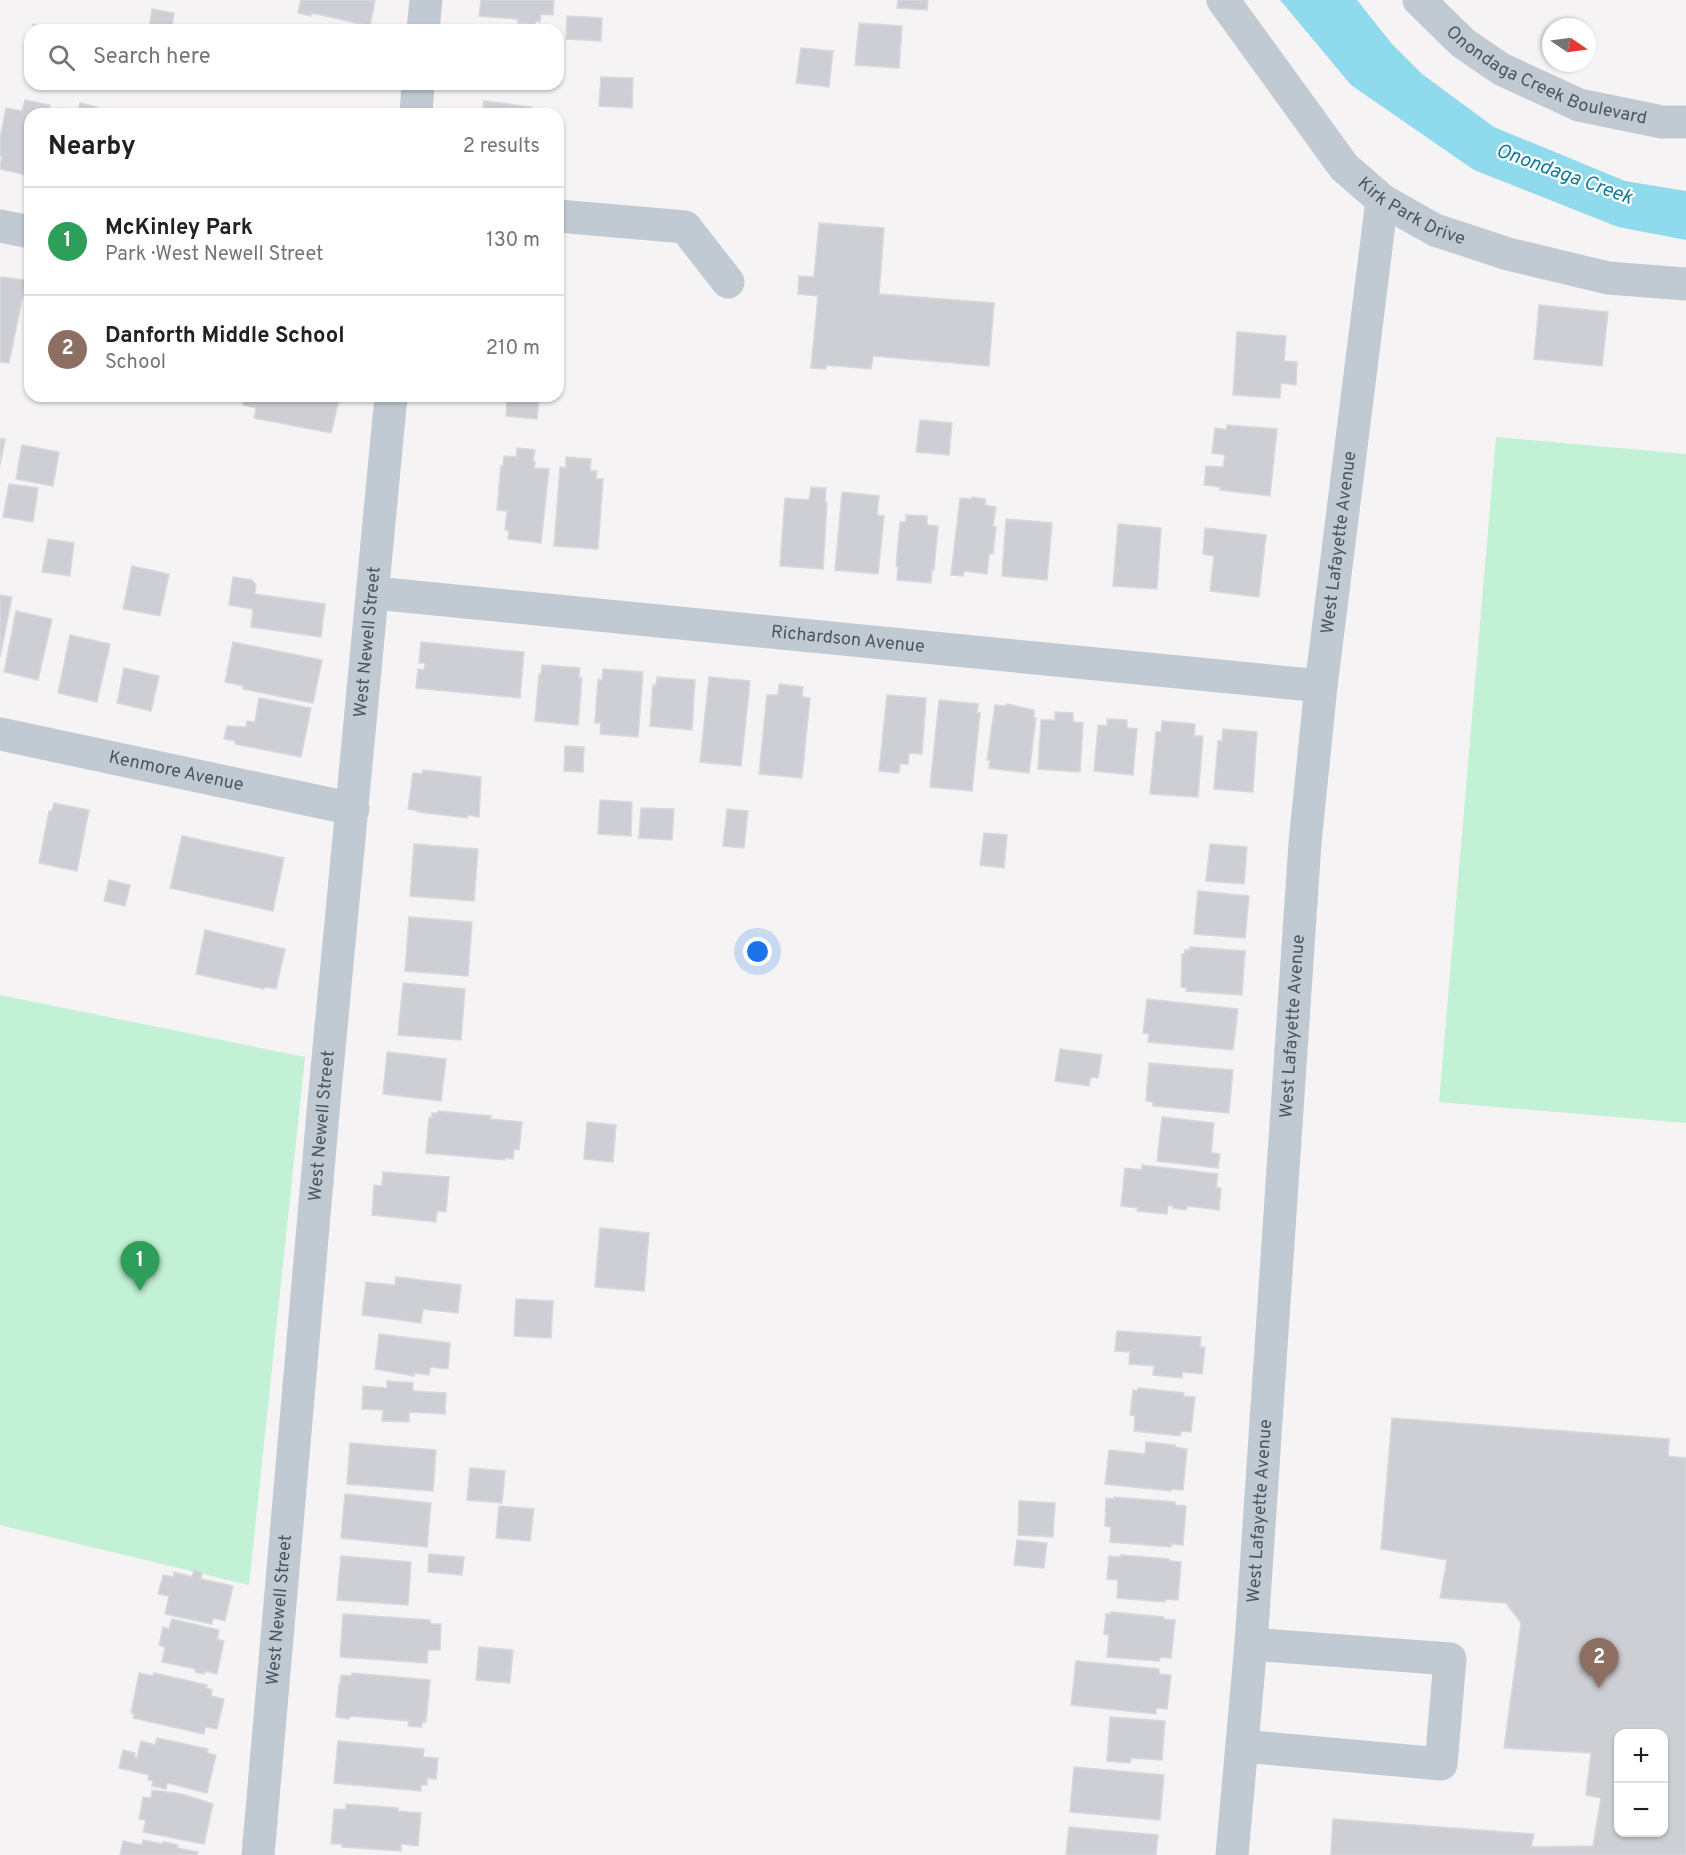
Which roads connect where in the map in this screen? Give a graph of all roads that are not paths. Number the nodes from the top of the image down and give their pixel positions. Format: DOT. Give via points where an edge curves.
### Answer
graph roads {
  1 [pos="426,0"];
  2 [pos="1223,0"];
  3 [pos="1419,0"];
  4 [pos="424,24"];
  5 [pos="418,90"];
  6 [pos="416,108"];
  7 [pos="1686,123"];
  8 [pos="1382,200"];
  9 [pos="564,217"];
  10 [pos="0,226"];
  11 [pos="24,231"];
  12 [pos="728,282"];
  13 [pos="1686,284"];
  14 [pos="390,402"];
  15 [pos="374,593"];
  16 [pos="1321,686"];
  17 [pos="0,734"];
  18 [pos="353,809"];
  19 [pos="1251,1644"];
  20 [pos="1242,1746"];
  21 [pos="258,1855"];
  22 [pos="1232,1855"];
  1 -- 4 [label="street"];
  2 -- 8 [label="street, Kirk Park Drive" via="1344,166"];
  3 -- 7 [label="street, Onondaga Creek Boulevard" via="1463,43 1501,69 1579,105"];
  5 -- 6 [label="street"];
  8 -- 13 [label="street, Kirk Park Drive" via="1435,230 1508,255 1608,278"];
  8 -- 16 [label="street, West Lafayette Avenue"];
  9 -- 12 [label="street" via="685,227"];
  10 -- 11 [label="street"];
  14 -- 15 [label="street, West Newell Street"];
  15 -- 16 [label="street, Richardson Avenue"];
  15 -- 18 [label="street, West Newell Street"];
  16 -- 19 [label="street, West Lafayette Avenue" via="1304,855"];
  17 -- 18 [label="street, Kenmore Avenue"];
  18 -- 21 [label="street, West Newell Street"];
  19 -- 20 [label="street, West Lafayette Avenue"];
  19 -- 20 [label="street" via="1450,1659 1441,1764"];
  20 -- 22 [label="street, West Lafayette Avenue"];
}
